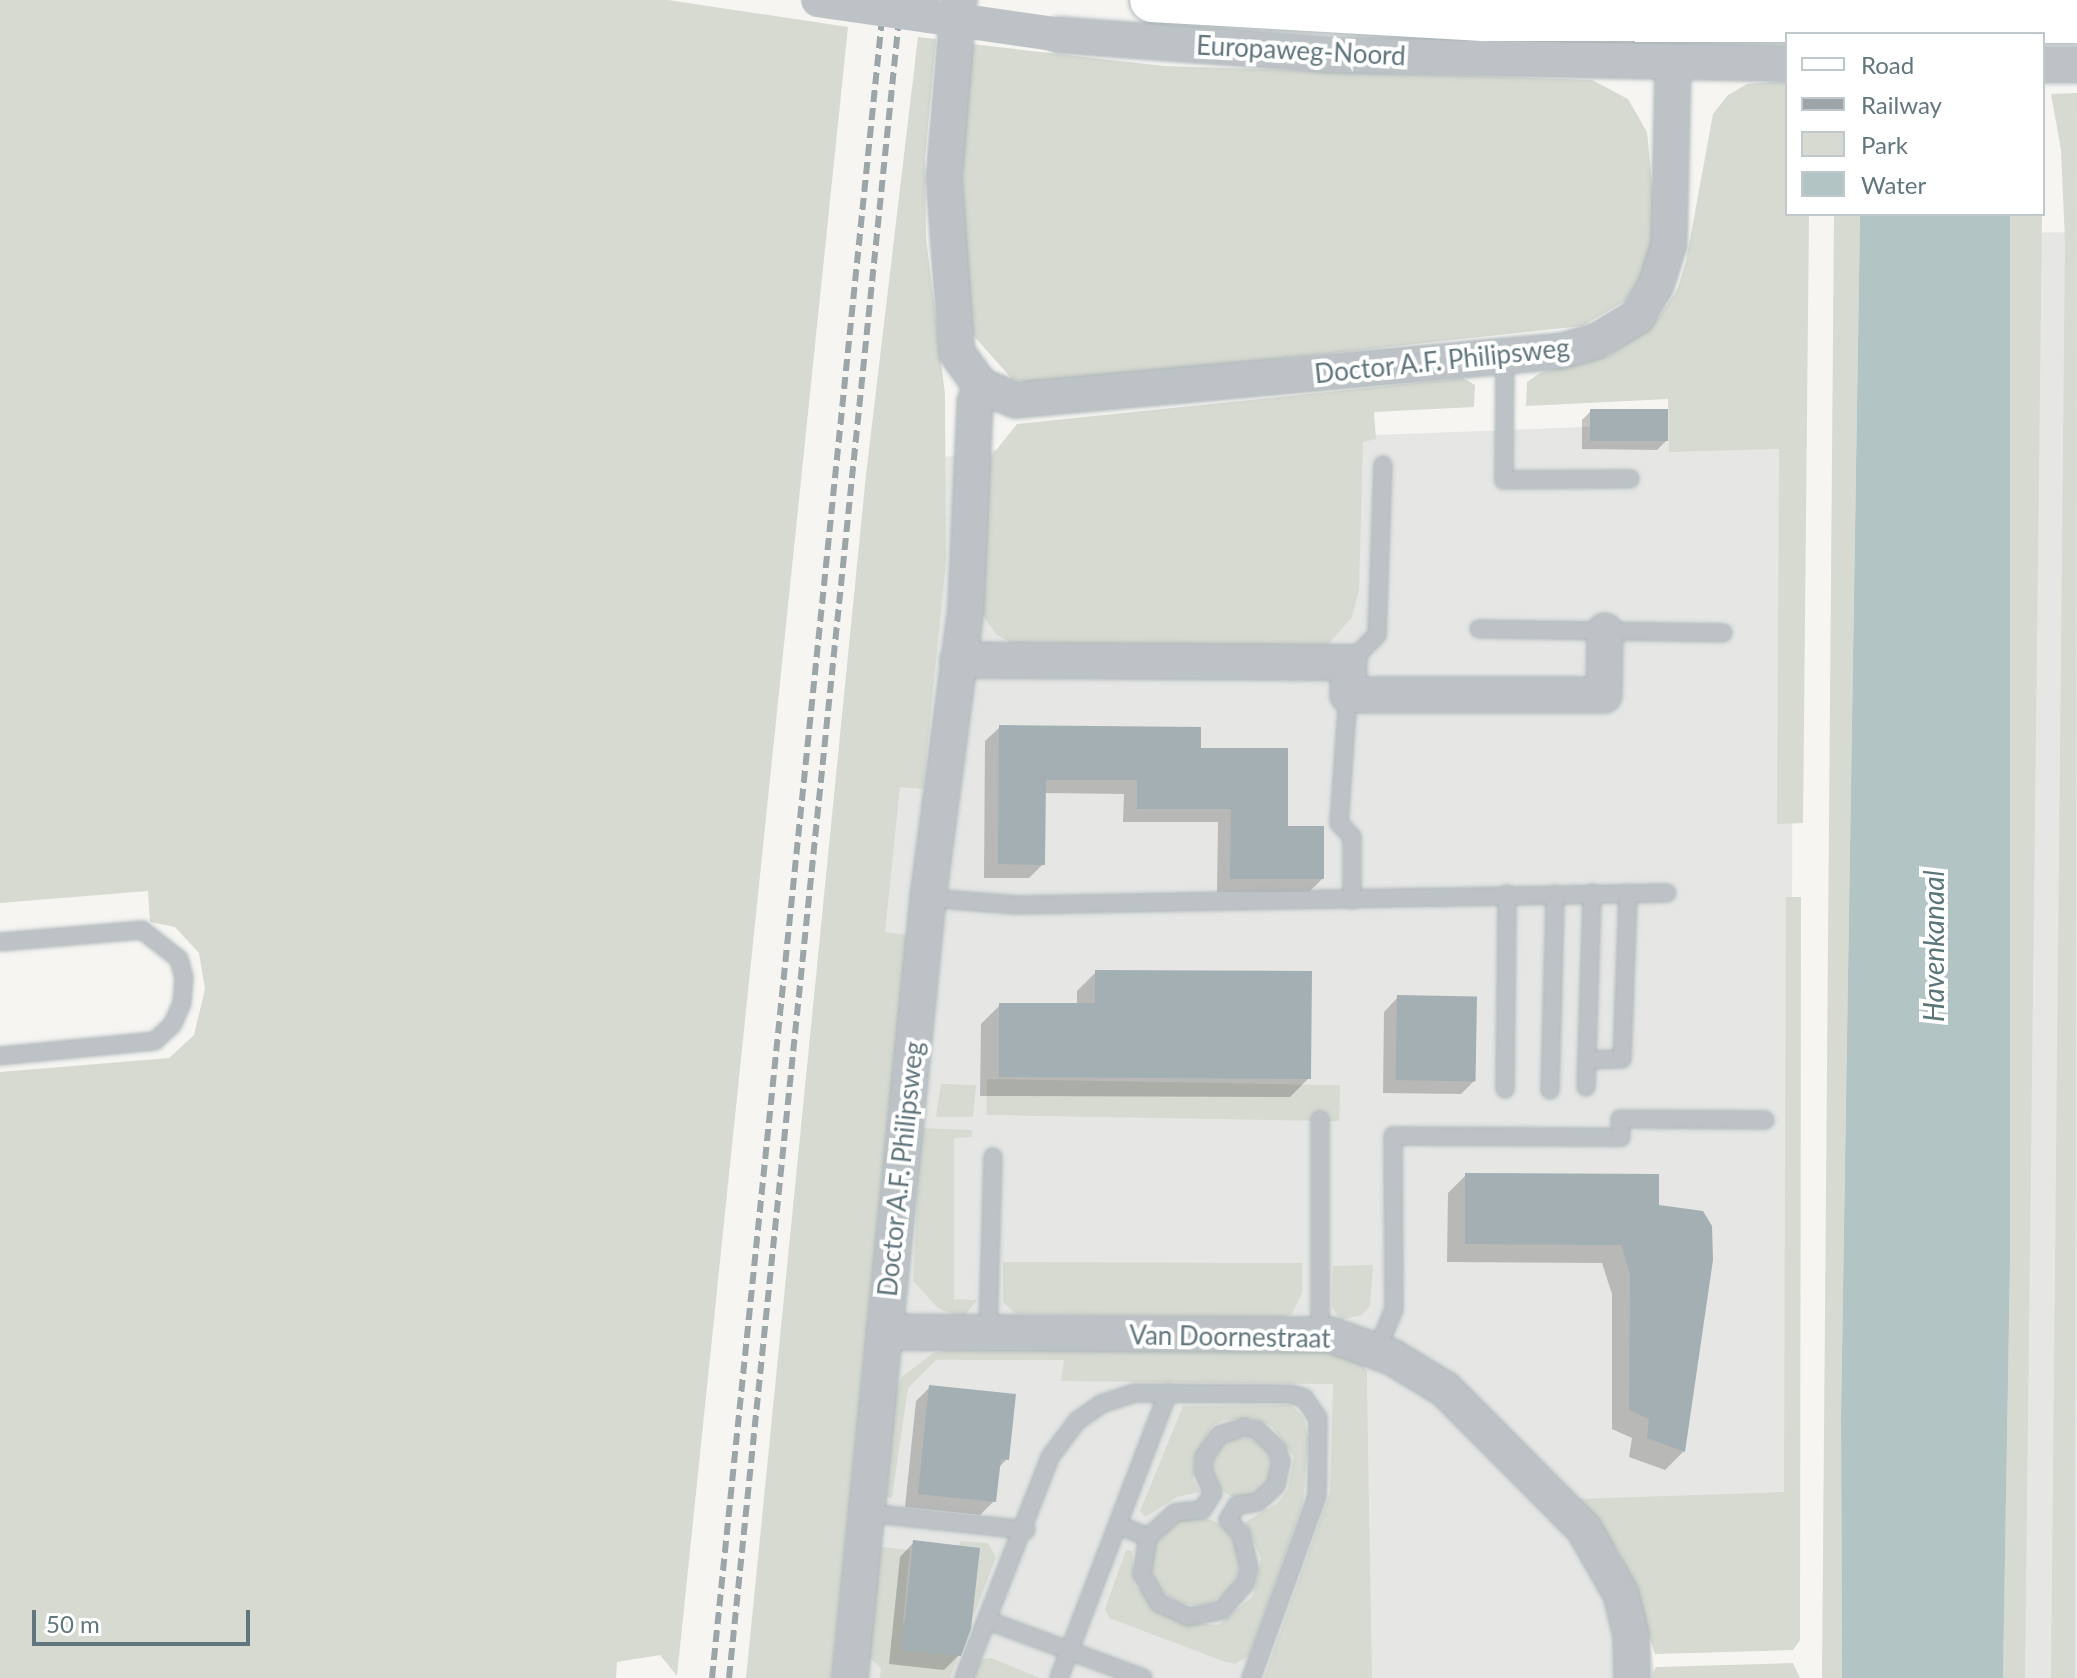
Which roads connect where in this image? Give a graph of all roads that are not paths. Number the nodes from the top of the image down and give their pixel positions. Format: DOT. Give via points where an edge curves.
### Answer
graph roads {
  1 [pos="818,0"];
  2 [pos="959,0"];
  3 [pos="1152,0"];
  4 [pos="1622,0"];
  5 [pos="1674,19"];
  6 [pos="2075,21"];
  7 [pos="1673,63"];
  8 [pos="1785,64"];
  9 [pos="1505,357"];
  10 [pos="981,386"];
  11 [pos="1383,465"];
  12 [pos="1630,479"];
  13 [pos="1479,629"];
  14 [pos="1605,631"];
  15 [pos="1723,633"];
  16 [pos="958,660"];
  17 [pos="1348,679"];
  18 [pos="1592,893"];
  19 [pos="1628,893"];
  20 [pos="1667,893"];
  21 [pos="1507,894"];
  22 [pos="1555,894"];
  23 [pos="928,898"];
  24 [pos="1352,900"];
  25 [pos="0,942"];
  26 [pos="0,1056"];
  27 [pos="1588,1060"];
  28 [pos="1586,1087"];
  29 [pos="1505,1089"];
  30 [pos="1550,1090"];
  31 [pos="1320,1120"];
  32 [pos="1765,1120"];
  33 [pos="993,1157"];
  34 [pos="884,1332"];
  35 [pos="988,1334"];
  36 [pos="1320,1335"];
  37 [pos="1377,1351"];
  38 [pos="1168,1392"];
  39 [pos="1213,1493"];
  40 [pos="1202,1510"];
  41 [pos="1232,1512"];
  42 [pos="867,1513"];
  43 [pos="1118,1525"];
  44 [pos="1026,1530"];
  45 [pos="1148,1537"];
  46 [pos="989,1621"];
  47 [pos="1069,1652"];
  48 [pos="850,1678"];
  49 [pos="964,1678"];
  50 [pos="1059,1678"];
  51 [pos="1143,1678"];
  52 [pos="1251,1678"];
  53 [pos="1632,1678"];
  1 -- 7 [label="street, Europaweg-Noord, bridge" via="1060,35 1330,55"];
  2 -- 10 [label="street" via="944,178 946,251 957,353"];
  3 -- 5 [label="main road, Europaweg-Noord" via="1482,19"];
  4 -- 5 [label="main road"];
  5 -- 6 [label="main road, Europaweg-Noord"];
  7 -- 8 [label="street, Europaweg-Noord"];
  7 -- 9 [label="street, Doctor A.F. Philipsweg" via="1669,244 1656,285 1637,317 1597,341"];
  9 -- 10 [label="street, Doctor A.F. Philipsweg" via="1041,399 1016,400"];
  9 -- 12 [label="lane" via="1504,480"];
  10 -- 16 [label="street, Doctor A.F. Philipsweg" via="975,402 966,610"];
  11 -- 17 [label="lane" via="1377,635"];
  13 -- 14 [label="lane"];
  14 -- 15 [label="lane"];
  14 -- 17 [label="street" via="1604,695"];
  16 -- 17 [label="street"];
  16 -- 23 [label="street, Doctor A.F. Philipsweg"];
  17 -- 24 [label="lane" via="1339,823 1352,837"];
  18 -- 19 [label="lane"];
  18 -- 22 [label="lane"];
  18 -- 27 [label="lane"];
  19 -- 20 [label="lane"];
  19 -- 27 [label="lane" via="1622,1059"];
  21 -- 22 [label="lane"];
  21 -- 24 [label="lane"];
  21 -- 29 [label="lane"];
  22 -- 30 [label="lane"];
  23 -- 24 [label="lane"];
  23 -- 34 [label="street, Doctor A.F. Philipsweg"];
  25 -- 26 [label="lane" via="142,930 179,959 184,978 177,1014 155,1041"];
  27 -- 28 [label="lane"];
  31 -- 36 [label="lane"];
  32 -- 37 [label="lane" via="1620,1119 1621,1137 1393,1136 1394,1309"];
  33 -- 35 [label="lane"];
  34 -- 35 [label="street, Van Doornestraat"];
  34 -- 42 [label="street, Doctor A.F. Philipsweg"];
  35 -- 36 [label="street, Van Doornestraat"];
  36 -- 37 [label="street, Van Doornestraat"];
  37 -- 53 [label="street, Van Doornestraat" via="1446,1390 1584,1529 1621,1594 1631,1635"];
  38 -- 43 [label="lane"];
  38 -- 44 [label="lane" via="1117,1397 1077,1421 1050,1457"];
  38 -- 52 [label="lane" via="1290,1394 1304,1398 1318,1418 1314,1512"];
  39 -- 40 [label="lane"];
  39 -- 41 [label="lane"];
  39 -- 41 [label="lane" via="1203,1471 1209,1445 1231,1429 1257,1430 1277,1449 1280,1474 1268,1495"];
  40 -- 41 [label="lane"];
  40 -- 45 [label="lane" via="1175,1513"];
  41 -- 45 [label="lane" via="1249,1568 1236,1599 1206,1616 1173,1612 1148,1590 1142,1555"];
  42 -- 44 [label="lane"];
  42 -- 48 [label="street, Doctor A.F. Philipsweg"];
  43 -- 45 [label="lane"];
  43 -- 47 [label="lane"];
  44 -- 46 [label="lane"];
  46 -- 47 [label="lane"];
  46 -- 49 [label="lane"];
  47 -- 50 [label="lane"];
  47 -- 51 [label="lane"];
}
